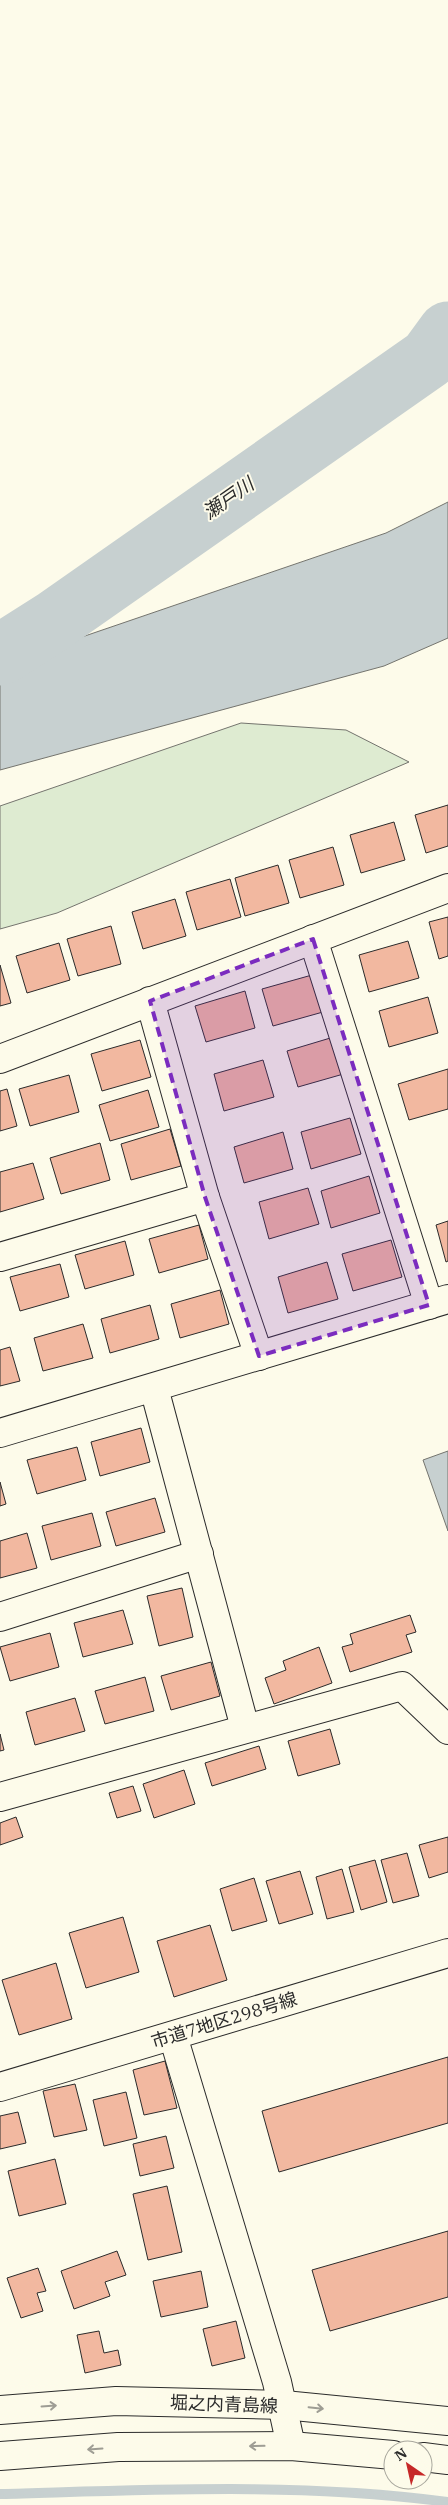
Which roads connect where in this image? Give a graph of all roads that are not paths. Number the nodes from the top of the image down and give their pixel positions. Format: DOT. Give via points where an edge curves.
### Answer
graph roads {
  1 [pos="448,888"];
  2 [pos="313,939"];
  3 [pos="150,1001"];
  4 [pos="0,1059"];
  5 [pos="205,1197"];
  6 [pos="0,1257"];
  7 [pos="438,1302"];
  8 [pos="259,1356"];
  9 [pos="154,1388"];
  10 [pos="0,1433"];
  11 [pos="198,1554"];
  12 [pos="0,1618"];
  13 [pos="245,1728"];
  14 [pos="448,1730"];
  15 [pos="0,1797"];
  16 [pos="448,1953"];
  17 [pos="173,2036"];
  18 [pos="0,2087"];
  19 [pos="284,2405"];
  20 [pos="0,2410"];
  21 [pos="448,2421"];
  22 [pos="291,2446"];
  23 [pos="383,2454"];
  24 [pos="0,2456"];
  25 [pos="433,2458"];
  26 [pos="448,2460"];
  1 -- 2 [label="street"];
  2 -- 3 [label="street"];
  2 -- 7 [label="street"];
  3 -- 4 [label="street"];
  3 -- 5 [label="street"];
  5 -- 6 [label="street"];
  5 -- 8 [label="street"];
  7 -- 8 [label="street"];
  8 -- 9 [label="street"];
  9 -- 10 [label="street"];
  9 -- 11 [label="street"];
  11 -- 12 [label="street"];
  11 -- 13 [label="street"];
  13 -- 14 [label="street" via="402,1686"];
  13 -- 15 [label="street"];
  16 -- 17 [label="street, 市道7地区298号線"];
  17 -- 18 [label="street, 市道7地区298号線"];
  17 -- 19 [label="street"];
  20 -- 19 [label="street, 堀之内青島線, one-way" via="116,2401"];
  19 -- 21 [label="street, 堀之内青島線, one-way"];
  19 -- 22 [label="street"];
  22 -- 23 [label="street"];
  22 -- 24 [label="street, one-way" via="118,2447"];
  25 -- 26 [label="street"];
}
